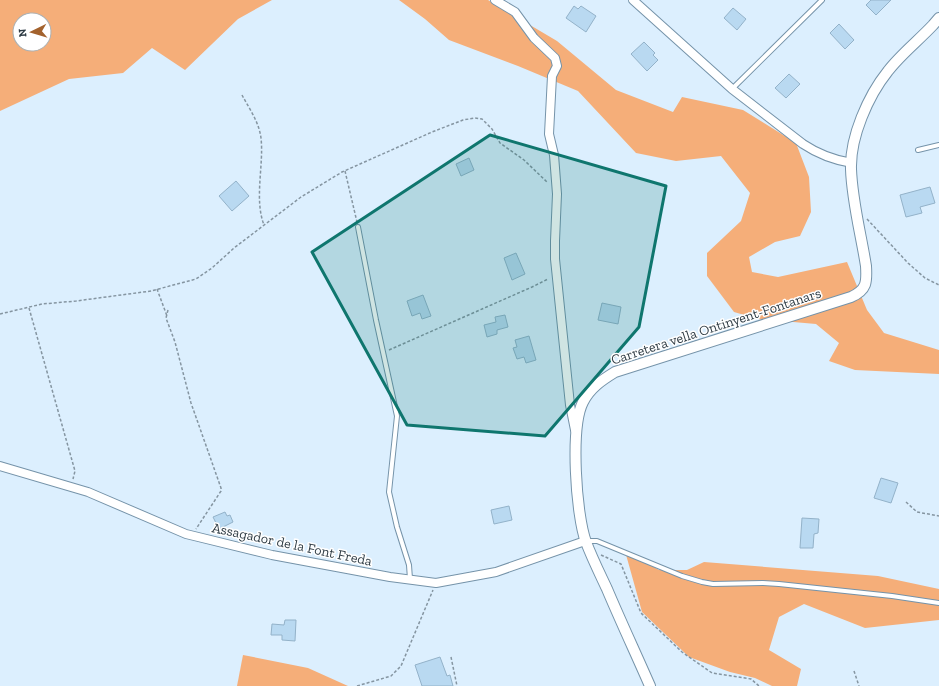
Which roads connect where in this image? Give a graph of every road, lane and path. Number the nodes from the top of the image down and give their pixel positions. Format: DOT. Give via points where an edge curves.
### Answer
graph roads {
  1 [pos="495,0"];
  2 [pos="633,0"];
  3 [pos="822,0"];
  4 [pos="939,18"];
  5 [pos="732,88"];
  6 [pos="242,95"];
  7 [pos="939,145"];
  8 [pos="918,150"];
  9 [pos="852,163"];
  10 [pos="345,171"];
  11 [pos="557,194"];
  12 [pos="867,219"];
  13 [pos="264,225"];
  14 [pos="358,227"];
  15 [pos="557,274"];
  16 [pos="939,286"];
  17 [pos="157,290"];
  18 [pos="29,308"];
  19 [pos="168,310"];
  20 [pos="0,314"];
  21 [pos="167,316"];
  22 [pos="383,352"];
  23 [pos="576,432"];
  24 [pos="0,466"];
  25 [pos="72,487"];
  26 [pos="906,502"];
  27 [pos="939,516"];
  28 [pos="192,535"];
  29 [pos="585,541"];
  30 [pos="590,552"];
  31 [pos="410,580"];
  32 [pos="436,583"];
  33 [pos="939,603"];
  34 [pos="451,657"];
  35 [pos="854,671"];
  36 [pos="357,686"];
  37 [pos="457,686"];
  38 [pos="650,686"];
  39 [pos="759,686"];
  40 [pos="859,686"];
  1 -- 11 [label="street" via="515,12 534,38 555,58 557,66 552,76 549,134 554,155"];
  2 -- 5 [label="street"];
  3 -- 5 [label="lane"];
  4 -- 9 [label="street, Carretera vella Ontinyent-Fontanars" via="889,69 873,92 862,114"];
  5 -- 9 [label="street" via="812,151"];
  6 -- 13 [label="path" via="257,123 261,138 260,194"];
  7 -- 8 [label="lane"];
  9 -- 23 [label="street, Carretera vella Ontinyent-Fontanars" via="853,193 867,278 865,287 859,293 615,372 601,380 587,395 578,416"];
  10 -- 11 [label="path" via="432,132 475,118 482,119 500,143 524,160"];
  10 -- 13 [label="path"];
  10 -- 14 [label="path"];
  11 -- 15 [label="street"];
  12 -- 16 [label="path" via="908,263"];
  13 -- 17 [label="path" via="196,279"];
  14 -- 22 [label="lane"];
  15 -- 22 [label="path" via="532,288"];
  15 -- 23 [label="street" via="570,405"];
  17 -- 18 [label="path" via="42,304"];
  17 -- 21 [label="path"];
  18 -- 20 [label="path"];
  18 -- 25 [label="path" via="75,471"];
  19 -- 21 [label="path"];
  21 -- 28 [label="path" via="191,403 221,488"];
  22 -- 31 [label="lane" via="397,416 389,492 409,565"];
  23 -- 29 [label="street, Carretera vella Ontinyent-Fontanars" via="577,490"];
  24 -- 25 [label="street, Assagador de la Font Freda"];
  25 -- 28 [label="street, Assagador de la Font Freda"];
  26 -- 27 [label="path" via="917,512"];
  28 -- 31 [label="street, Assagador de la Font Freda" via="272,555"];
  29 -- 30 [label="street, Carretera vella Ontinyent-Fontanars"];
  29 -- 32 [label="street, Assagador de la Font Freda" via="496,572"];
  29 -- 33 [label="lane" via="607,544 682,576 713,584 779,584"];
  30 -- 38 [label="street, Carretera vella Ontinyent-Fontanars"];
  30 -- 39 [label="path" via="620,564 641,614 682,652 712,673 751,679"];
  31 -- 32 [label="street, Assagador de la Font Freda"];
  32 -- 36 [label="path" via="401,666 391,676"];
  34 -- 37 [label="path"];
  35 -- 40 [label="path"];
}
